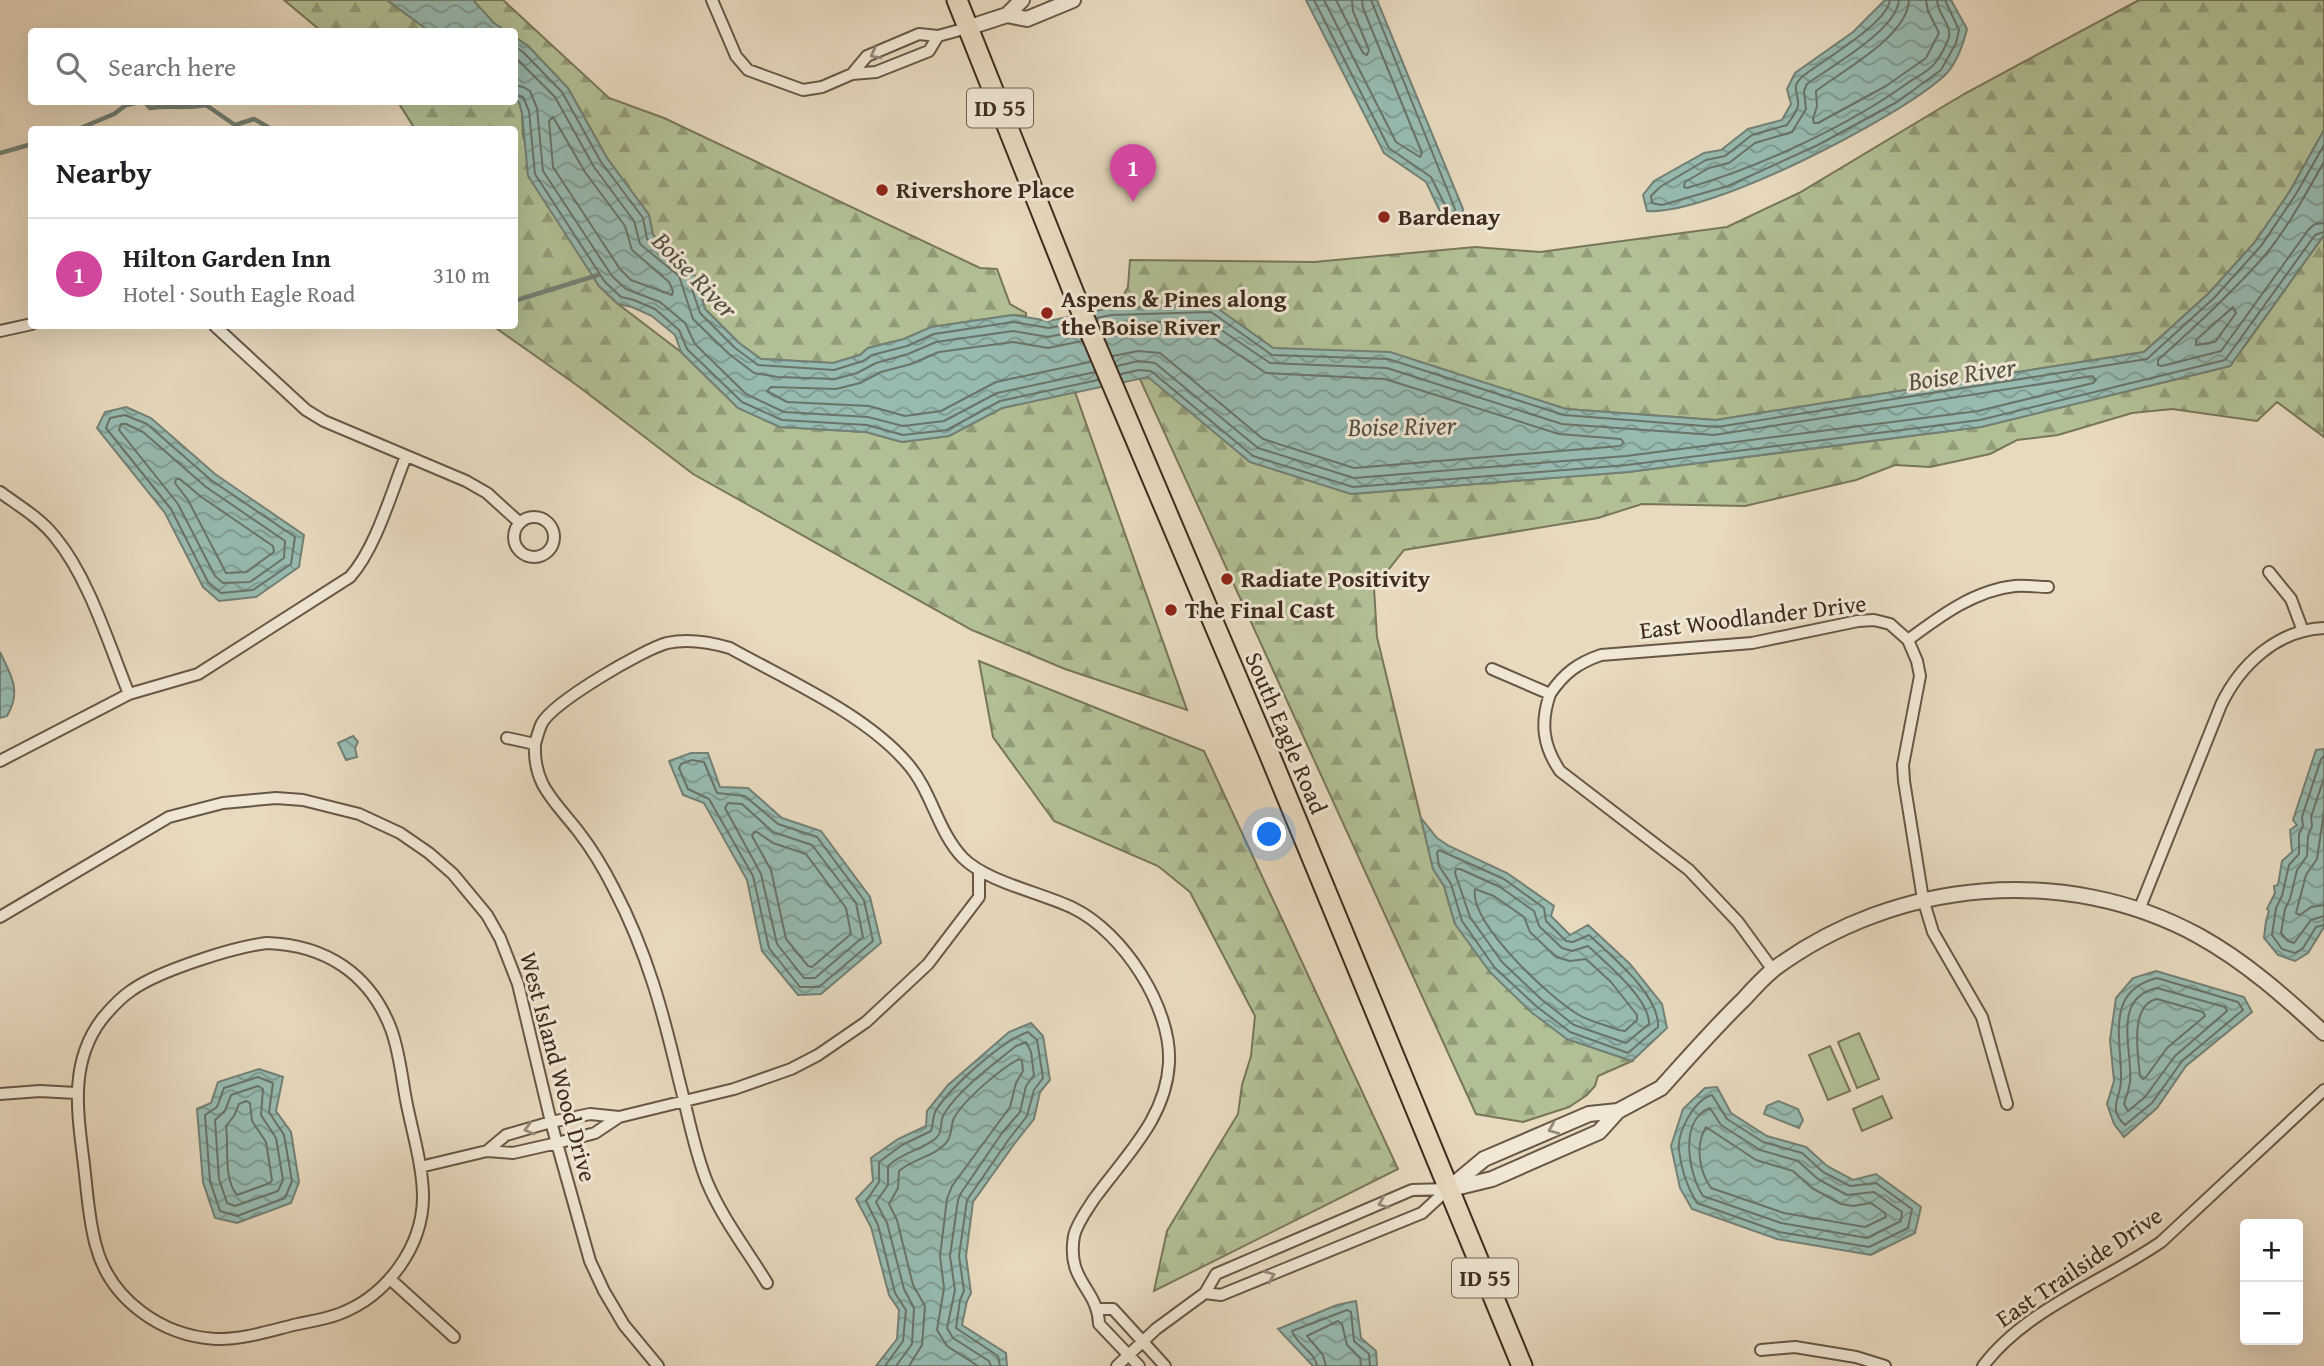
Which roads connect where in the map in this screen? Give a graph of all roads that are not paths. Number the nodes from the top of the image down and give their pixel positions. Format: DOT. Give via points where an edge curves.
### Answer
graph roads {
  1 [pos="712,0"];
  2 [pos="1022,0"];
  3 [pos="1073,0"];
  4 [pos="952,1"];
  5 [pos="1007,15"];
  6 [pos="967,28"];
  7 [pos="938,36"];
  8 [pos="852,74"];
  9 [pos="28,325"];
  10 [pos="218,329"];
  11 [pos="0,331"];
  12 [pos="406,456"];
  13 [pos="0,492"];
  14 [pos="520,523"];
  15 [pos="2269,572"];
  16 [pos="2049,587"];
  17 [pos="2324,628"];
  18 [pos="2303,631"];
  19 [pos="1908,640"];
  20 [pos="1492,669"];
  21 [pos="129,694"];
  22 [pos="1550,694"];
  23 [pos="508,737"];
  24 [pos="535,744"];
  25 [pos="0,761"];
  26 [pos="979,871"];
  27 [pos="1923,899"];
  28 [pos="2138,910"];
  29 [pos="0,917"];
  30 [pos="1773,970"];
  31 [pos="2324,1033"];
  32 [pos="2324,1090"];
  33 [pos="76,1093"];
  34 [pos="0,1094"];
  35 [pos="685,1101"];
  36 [pos="2007,1104"];
  37 [pos="1618,1111"];
  38 [pos="620,1117"];
  39 [pos="551,1122"];
  40 [pos="557,1143"];
  41 [pos="487,1151"];
  42 [pos="420,1167"];
  43 [pos="1448,1189"];
  44 [pos="390,1279"];
  45 [pos="767,1283"];
  46 [pos="1206,1293"];
  47 [pos="1099,1309"];
  48 [pos="454,1337"];
  49 [pos="1143,1342"];
  50 [pos="1761,1350"];
  51 [pos="1128,1355"];
  52 [pos="658,1366"];
  53 [pos="1117,1366"];
  54 [pos="1139,1366"];
  55 [pos="1165,1366"];
  56 [pos="1522,1366"];
  57 [pos="1885,1366"];
  58 [pos="1983,1366"];
  1 -- 8 [label="street" via="736,56 748,70 803,90"];
  2 -- 5 [label="street"];
  3 -- 5 [label="street" via="1027,19"];
  4 -- 6 [label="highway, South Eagle Road / ID 55"];
  5 -- 6 [label="street"];
  6 -- 7 [label="street"];
  6 -- 43 [label="highway, South Eagle Road / ID 55"];
  7 -- 8 [label="street" via="929,51 876,72"];
  7 -- 8 [label="street, one-way" via="919,34 867,56"];
  9 -- 11 [label="street"];
  10 -- 12 [label="street" via="306,410"];
  12 -- 14 [label="street" via="477,487"];
  12 -- 21 [label="street" via="369,549 350,577 206,670"];
  13 -- 21 [label="street" via="37,518 71,558"];
  15 -- 18 [label="street" via="2291,599"];
  16 -- 19 [label="street" via="2014,586 1981,594 1945,612"];
  17 -- 18 [label="street"];
  18 -- 28 [label="street" via="2259,654 2228,691"];
  19 -- 22 [label="street, East Woodlander Drive" via="1890,624 1874,620 1752,643 1601,656 1572,668"];
  19 -- 27 [label="street" via="1920,676 1905,749 1904,781"];
  20 -- 22 [label="street"];
  21 -- 25 [label="street"];
  22 -- 30 [label="street" via="1543,726 1548,750 1560,771 1689,870 1738,922"];
  23 -- 24 [label="street"];
  24 -- 26 [label="street" via="542,723 559,704 647,651 685,640 709,642 742,655 855,718 885,740 929,794 952,845"];
  24 -- 35 [label="street" via="536,774 603,866 648,966"];
  26 -- 35 [label="street" via="979,897 963,920 928,964 866,1022 791,1069"];
  26 -- 47 [label="street" via="1076,909 1097,923 1127,955 1164,1021 1170,1061 1162,1102 1075,1232 1072,1254 1077,1276"];
  27 -- 28 [label="street" via="2026,890 2091,897"];
  27 -- 30 [label="street" via="1859,922"];
  27 -- 36 [label="street" via="1933,932 1982,1017"];
  28 -- 31 [label="street" via="2226,951"];
  29 -- 39 [label="street, West Island Wood Drive" via="169,817 276,798 359,814 429,853 486,915 511,963"];
  30 -- 37 [label="street" via="1661,1088"];
  32 -- 58 [label="street, East Trailside Drive" via="2161,1242 2032,1319"];
  33 -- 34 [label="street"];
  33 -- 42 [label="street" via="87,1044 100,1021 134,989 250,945 304,947 338,962 365,984 381,1006 392,1032"];
  33 -- 44 [label="street" via="96,1248 115,1286 151,1320 193,1336 239,1337 341,1313 368,1299"];
  35 -- 38 [label="street"];
  35 -- 45 [label="street" via="707,1182"];
  37 -- 43 [label="street, one-way" via="1589,1114 1484,1159"];
  37 -- 43 [label="street" via="1599,1132 1492,1179"];
  38 -- 39 [label="street" via="590,1114"];
  38 -- 40 [label="street" via="595,1133"];
  39 -- 40 [label="street, West Island Wood Drive"];
  39 -- 41 [label="street, one-way" via="506,1135"];
  40 -- 41 [label="street" via="513,1153"];
  40 -- 52 [label="street, West Island Wood Drive" via="599,1281 624,1325"];
  41 -- 42 [label="street"];
  42 -- 44 [label="street" via="419,1227 408,1254"];
  46 -- 43 [label="street, one-way" via="1221,1295 1422,1213"];
  43 -- 46 [label="street, one-way" via="1412,1190 1216,1275"];
  43 -- 56 [label="highway, South Eagle Road / ID 55"];
  44 -- 48 [label="street"];
  46 -- 49 [label="street"];
  47 -- 49 [label="street" via="1113,1309"];
  47 -- 51 [label="street" via="1099,1324"];
  49 -- 51 [label="street"];
  49 -- 55 [label="street"];
  50 -- 57 [label="street" via="1795,1347"];
  51 -- 53 [label="street"];
  51 -- 54 [label="street"];
}
